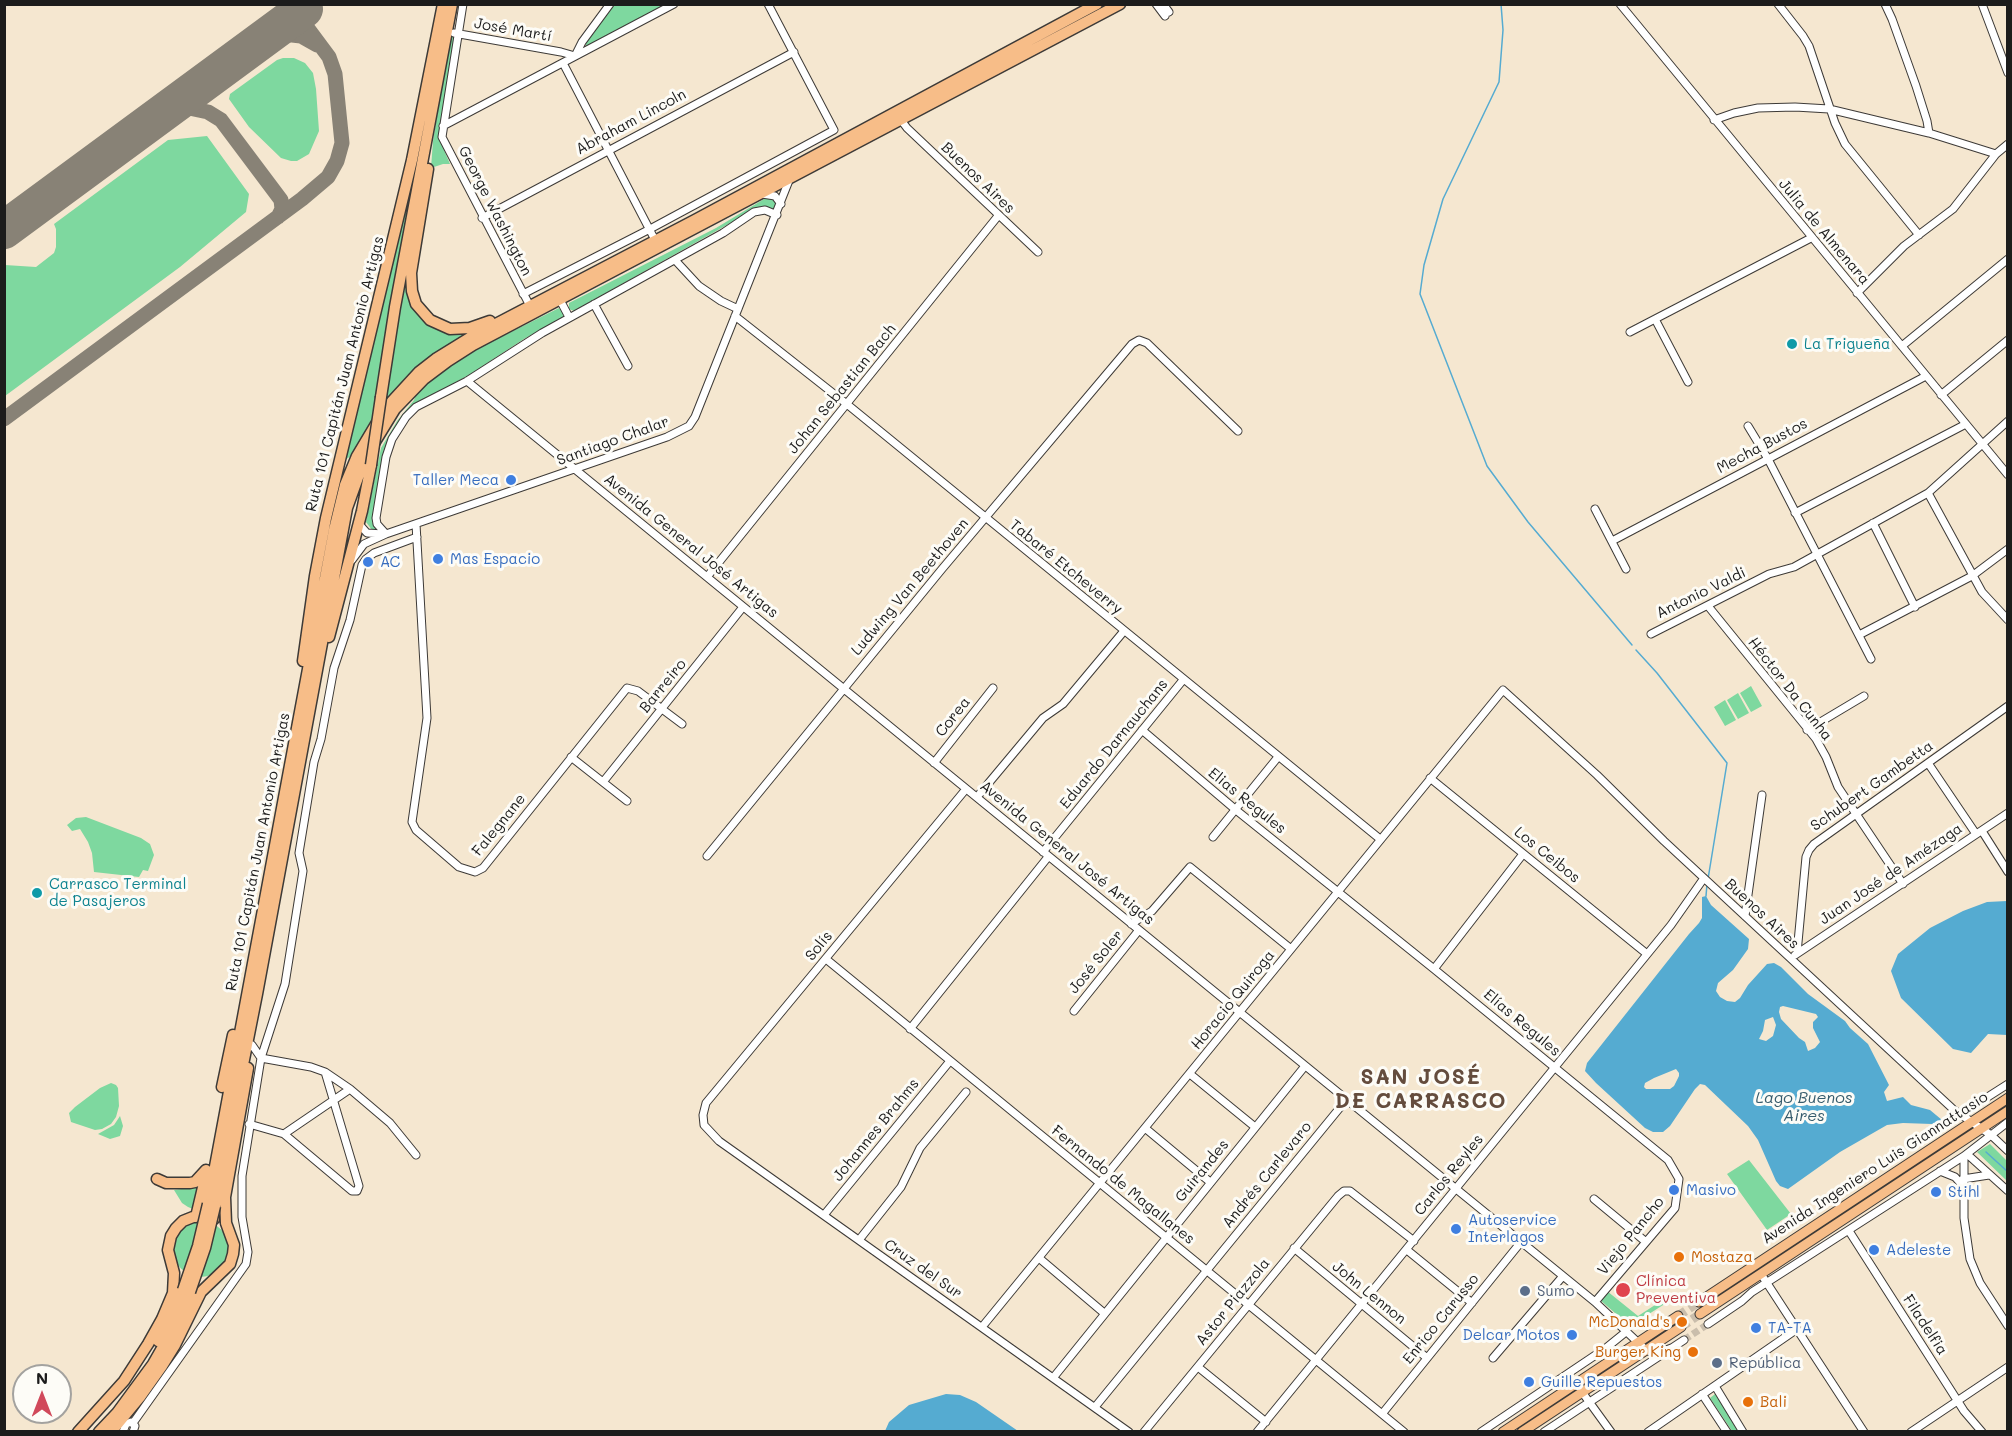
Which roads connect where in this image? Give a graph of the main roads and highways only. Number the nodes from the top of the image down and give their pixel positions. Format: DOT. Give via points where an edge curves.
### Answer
graph roads {
  1 [pos="443,4"];
  2 [pos="452,4"];
  3 [pos="1097,4"];
  4 [pos="1120,4"];
  5 [pos="441,63"];
  6 [pos="528,307"];
  7 [pos="312,692"];
  8 [pos="301,705"];
  9 [pos="252,992"];
  10 [pos="2007,1098"];
  11 [pos="2007,1111"];
  12 [pos="207,1169"];
  13 [pos="157,1179"];
  14 [pos="196,1216"];
  15 [pos="228,1229"];
  16 [pos="172,1264"];
  17 [pos="216,1278"];
  18 [pos="186,1291"];
  19 [pos="1699,1302"];
  20 [pos="1701,1314"];
  21 [pos="1678,1316"];
  22 [pos="1681,1328"];
  23 [pos="78,1431"];
  24 [pos="88,1431"];
  25 [pos="99,1431"];
  26 [pos="111,1431"];
  27 [pos="1503,1431"];
  28 [pos="1522,1431"];
  1 -- 8 [label="highway, Ruta 101 Capitán Juan Antonio Artigas" via="412,160 320,543 299,691"];
  2 -- 5 [label="highway, Ruta 101 Capitán Juan Antonio Artigas" via="452,32"];
  3 -- 6 [label="highway"];
  4 -- 7 [label="highway" via="473,345 438,368 385,423 365,458 347,508"];
  5 -- 6 [label="highway" via="411,273 413,298 430,320 450,329 470,328"];
  5 -- 7 [label="highway, Ruta 101 Capitán Juan Antonio Artigas, bridge" via="395,307 371,465 318,684"];
  6 -- 8 [label="highway" via="454,347 419,372 395,396 364,442 339,507"];
  7 -- 9 [label="highway, Ruta 101 Capitán Juan Antonio Artigas"];
  8 -- 9 [label="highway, Ruta 101 Capitán Juan Antonio Artigas"];
  9 -- 12 [label="highway" via="242,999 228,1054"];
  9 -- 15 [label="highway" via="252,1045 225,1197"];
  9 -- 18 [label="highway, Ruta 101 Capitán Juan Antonio Artigas, bridge" via="205,1248"];
  10 -- 19 [label="main road, Avenida Ingeniero Luis Giannattasio"];
  11 -- 20 [label="main road, Avenida Ingeniero Luis Giannattasio"];
  12 -- 13 [label="highway" via="195,1182 165,1183"];
  12 -- 14 [label="highway"];
  14 -- 15 [label="highway" via="212,1218"];
  14 -- 16 [label="highway" via="183,1221 171,1236 168,1250"];
  15 -- 17 [label="highway" via="233,1254 230,1264"];
  16 -- 17 [label="highway" via="191,1279"];
  16 -- 23 [label="highway" via="173,1293 148,1344 111,1397"];
  17 -- 26 [label="highway" via="201,1292 162,1366"];
  18 -- 24 [label="highway, Ruta 101 Capitán Juan Antonio Artigas" via="145,1362"];
  18 -- 25 [label="highway, Ruta 101 Capitán Juan Antonio Artigas" via="173,1329 153,1364"];
  21 -- 27 [label="main road"];
  22 -- 28 [label="main road"];
}
